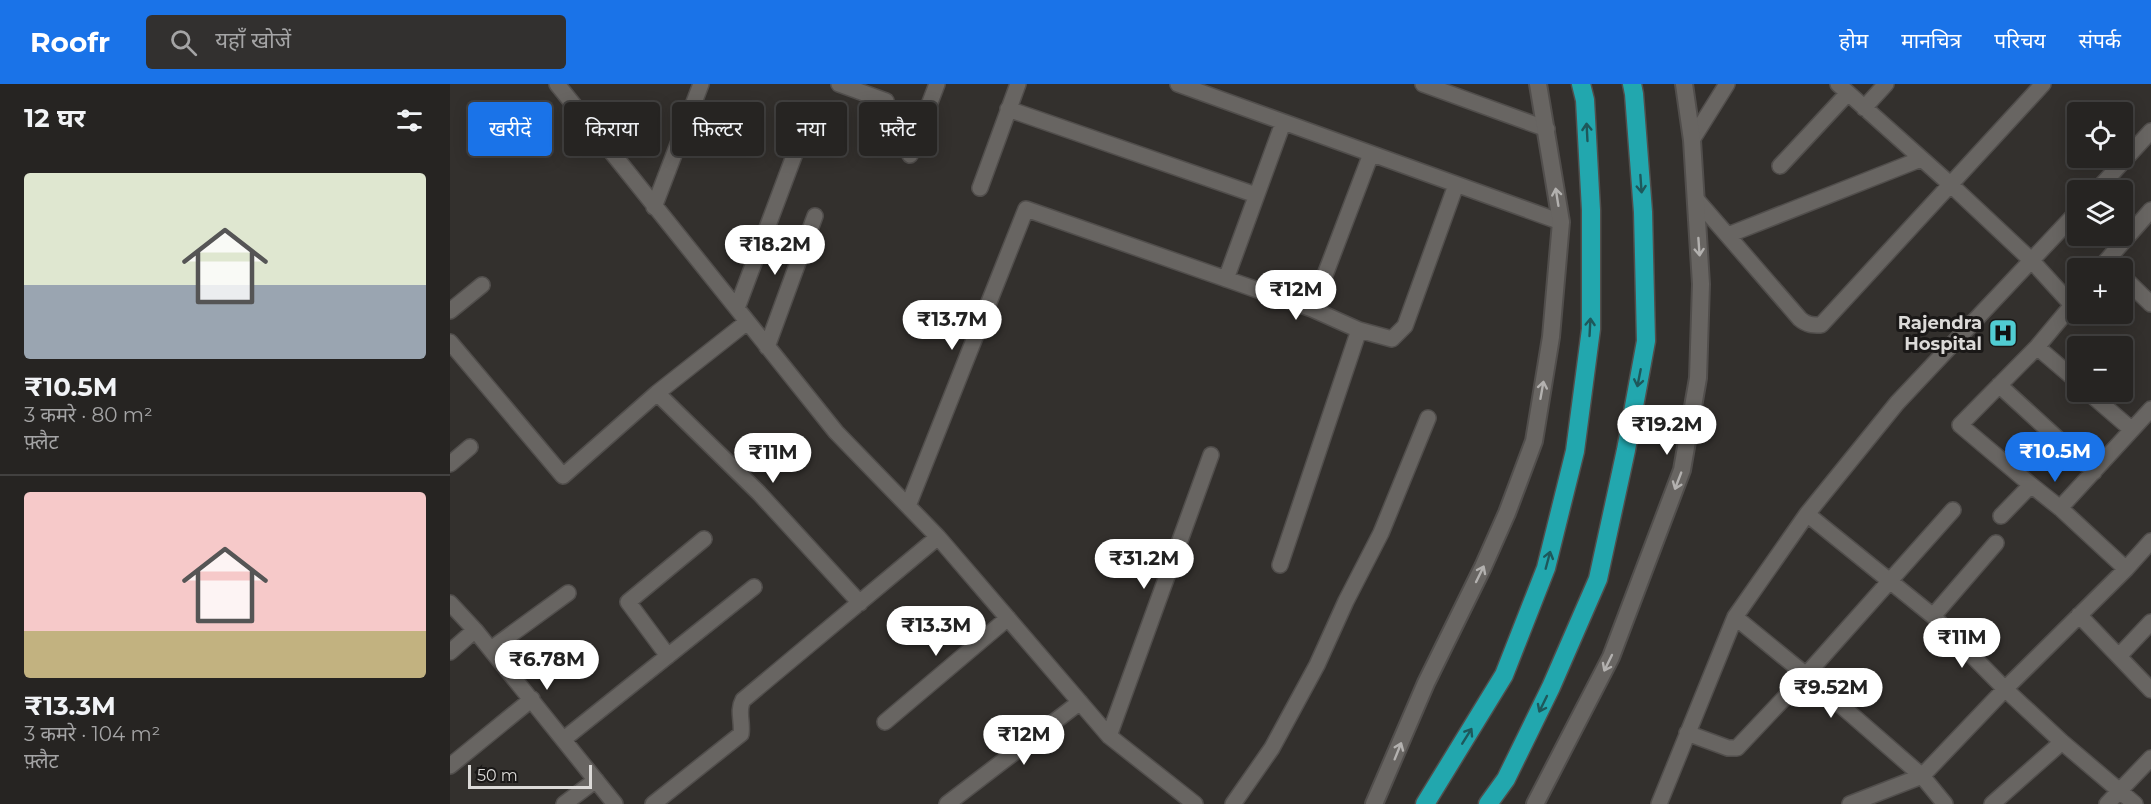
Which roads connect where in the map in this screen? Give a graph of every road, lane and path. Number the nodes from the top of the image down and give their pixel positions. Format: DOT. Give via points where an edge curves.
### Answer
graph roads {
  1 [pos="557,84"];
  2 [pos="701,84"];
  3 [pos="839,84"];
  4 [pos="937,84"];
  5 [pos="1018,84"];
  6 [pos="1178,84"];
  7 [pos="1423,84"];
  8 [pos="1538,84"];
  9 [pos="1581,84"];
  10 [pos="1632,84"];
  11 [pos="1684,84"];
  12 [pos="1727,84"];
  13 [pos="1886,84"];
  14 [pos="2043,84"];
  15 [pos="1843,89"];
  16 [pos="886,101"];
  17 [pos="930,102"];
  18 [pos="1864,108"];
  19 [pos="1008,109"];
  20 [pos="1283,123"];
  21 [pos="1547,129"];
  22 [pos="2151,131"];
  23 [pos="1692,140"];
  24 [pos="1371,154"];
  25 [pos="794,156"];
  26 [pos="1921,159"];
  27 [pos="1780,166"];
  28 [pos="2106,180"];
  29 [pos="1950,184"];
  30 [pos="1455,185"];
  31 [pos="980,188"];
  32 [pos="1257,195"];
  33 [pos="1695,199"];
  34 [pos="654,207"];
  35 [pos="2151,210"];
  36 [pos="815,216"];
  37 [pos="1561,222"];
  38 [pos="2067,223"];
  39 [pos="1728,235"];
  40 [pos="2110,258"];
  41 [pos="2032,261"];
  42 [pos="1226,279"];
  43 [pos="482,285"];
  44 [pos="2133,287"];
  45 [pos="2067,294"];
  46 [pos="2151,304"];
  47 [pos="737,308"];
  48 [pos="1312,309"];
  49 [pos="450,311"];
  50 [pos="2067,311"];
  51 [pos="747,322"];
  52 [pos="1359,330"];
  53 [pos="450,342"];
  54 [pos="768,347"];
  55 [pos="2037,347"];
  56 [pos="2067,373"];
  57 [pos="1999,385"];
  58 [pos="657,393"];
  59 [pos="2100,402"];
  60 [pos="2151,409"];
  61 [pos="1428,418"];
  62 [pos="2131,429"];
  63 [pos="470,447"];
  64 [pos="1211,455"];
  65 [pos="450,464"];
  66 [pos="2094,472"];
  67 [pos="2031,485"];
  68 [pos="908,506"];
  69 [pos="2060,508"];
  70 [pos="1953,510"];
  71 [pos="1807,514"];
  72 [pos="2001,516"];
  73 [pos="938,537"];
  74 [pos="704,539"];
  75 [pos="2151,541"];
  76 [pos="1996,543"];
  77 [pos="1280,565"];
  78 [pos="2126,569"];
  79 [pos="1889,580"];
  80 [pos="754,587"];
  81 [pos="568,592"];
  82 [pos="450,603"];
  83 [pos="860,603"];
  84 [pos="2079,615"];
  85 [pos="1933,616"];
  86 [pos="1735,617"];
  87 [pos="1008,618"];
  88 [pos="2151,622"];
  89 [pos="475,630"];
  90 [pos="491,649"];
  91 [pos="450,652"];
  92 [pos="668,656"];
  93 [pos="2119,656"];
  94 [pos="1806,675"];
  95 [pos="2005,689"];
  96 [pos="2151,690"];
  97 [pos="532,699"];
  98 [pos="1080,702"];
  99 [pos="885,722"];
  100 [pos="1687,733"];
  101 [pos="1109,736"];
  102 [pos="564,739"];
  103 [pos="2062,742"];
  104 [pos="2151,759"];
  105 [pos="450,766"];
  106 [pos="1922,776"];
  107 [pos="596,780"];
  108 [pos="2120,791"];
  109 [pos="564,804"];
  110 [pos="615,804"];
  111 [pos="653,804"];
  112 [pos="947,804"];
  113 [pos="1195,804"];
  114 [pos="1233,804"];
  115 [pos="1374,804"];
  116 [pos="1425,804"];
  117 [pos="1488,804"];
  118 [pos="1535,804"];
  119 [pos="1659,804"];
  120 [pos="1850,804"];
  121 [pos="1945,804"];
  122 [pos="1992,804"];
  123 [pos="2107,804"];
  124 [pos="2135,804"];
  1 -- 34 [label="street"];
  2 -- 34 [label="street"];
  3 -- 16 [label="street"];
  4 -- 17 [label="street"];
  5 -- 19 [label="street"];
  6 -- 20 [label="street"];
  7 -- 21 [label="street"];
  8 -- 21 [label="main road"];
  116 -- 9 [label="highway, one-way" via="1504,675 1546,568 1575,451 1591,329 1591,210"];
  10 -- 117 [label="highway, one-way" via="1643,212 1646,341 1626,450 1598,579 1551,687 1506,779"];
  11 -- 23 [label="main road"];
  12 -- 23 [label="street"];
  13 -- 18 [label="street"];
  14 -- 29 [label="street"];
  15 -- 18 [label="street"];
  15 -- 27 [label="street"];
  18 -- 26 [label="street"];
  19 -- 31 [label="street"];
  19 -- 32 [label="street"];
  20 -- 24 [label="street"];
  20 -- 32 [label="street"];
  37 -- 21 [label="main road, one-way"];
  22 -- 28 [label="street"];
  23 -- 33 [label="main road"];
  24 -- 30 [label="street"];
  24 -- 48 [label="street"];
  25 -- 47 [label="street"];
  26 -- 29 [label="street"];
  26 -- 39 [label="street"];
  29 -- 39 [label="street" via="1821,325 1805,324"];
  29 -- 41 [label="street"];
  30 -- 37 [label="street"];
  30 -- 52 [label="street" via="1405,326 1392,339"];
  32 -- 42 [label="street"];
  33 -- 39 [label="street"];
  33 -- 118 [label="main road, one-way" via="1701,284 1698,378 1682,470 1611,657"];
  34 -- 47 [label="street"];
  35 -- 40 [label="street"];
  36 -- 54 [label="street"];
  115 -- 37 [label="main road, one-way" via="1426,683 1507,513 1534,441 1551,337"];
  38 -- 41 [label="street"];
  41 -- 45 [label="street"];
  41 -- 71 [label="street" via="1897,403"];
  42 -- 48 [label="street"];
  42 -- 68 [label="street" via="1026,209"];
  43 -- 49 [label="street"];
  44 -- 46 [label="street"];
  47 -- 51 [label="street"];
  48 -- 52 [label="street"];
  50 -- 55 [label="street"];
  51 -- 54 [label="street"];
  51 -- 58 [label="street"];
  52 -- 77 [label="street"];
  53 -- 58 [label="street" via="563,476"];
  54 -- 68 [label="street" via="836,432"];
  55 -- 56 [label="street"];
  55 -- 57 [label="street"];
  57 -- 66 [label="street"];
  57 -- 67 [label="street" via="1960,425"];
  58 -- 83 [label="street" via="759,493"];
  59 -- 62 [label="street"];
  60 -- 62 [label="street"];
  61 -- 114 [label="street" via="1381,533 1317,665 1272,748"];
  62 -- 66 [label="street"];
  63 -- 65 [label="street"];
  64 -- 101 [label="street"];
  66 -- 69 [label="street"];
  67 -- 69 [label="street"];
  67 -- 72 [label="street"];
  68 -- 73 [label="street"];
  69 -- 78 [label="street"];
  70 -- 79 [label="street"];
  71 -- 79 [label="street"];
  71 -- 86 [label="street"];
  73 -- 83 [label="street"];
  73 -- 87 [label="street"];
  74 -- 92 [label="street" via="628,602"];
  75 -- 78 [label="street"];
  76 -- 85 [label="street"];
  78 -- 84 [label="street"];
  79 -- 85 [label="street"];
  79 -- 94 [label="street"];
  80 -- 92 [label="street"];
  81 -- 90 [label="street"];
  82 -- 89 [label="street"];
  83 -- 111 [label="street" via="743,700 741,734"];
  84 -- 93 [label="street"];
  84 -- 95 [label="street"];
  85 -- 95 [label="street"];
  86 -- 94 [label="street"];
  86 -- 100 [label="street"];
  87 -- 98 [label="street"];
  87 -- 99 [label="street"];
  88 -- 93 [label="street"];
  89 -- 90 [label="street"];
  89 -- 91 [label="street"];
  90 -- 97 [label="street"];
  92 -- 102 [label="street"];
  93 -- 96 [label="street"];
  94 -- 100 [label="street" via="1737,748"];
  94 -- 106 [label="street"];
  95 -- 103 [label="street"];
  95 -- 106 [label="street"];
  97 -- 102 [label="street"];
  97 -- 105 [label="street"];
  98 -- 101 [label="street"];
  98 -- 112 [label="street"];
  100 -- 119 [label="street"];
  101 -- 113 [label="street"];
  102 -- 107 [label="street"];
  103 -- 108 [label="street"];
  103 -- 122 [label="street"];
  104 -- 108 [label="street"];
  106 -- 120 [label="street"];
  106 -- 121 [label="street"];
  107 -- 109 [label="street"];
  107 -- 110 [label="street"];
  108 -- 123 [label="street"];
  108 -- 124 [label="street"];
}
